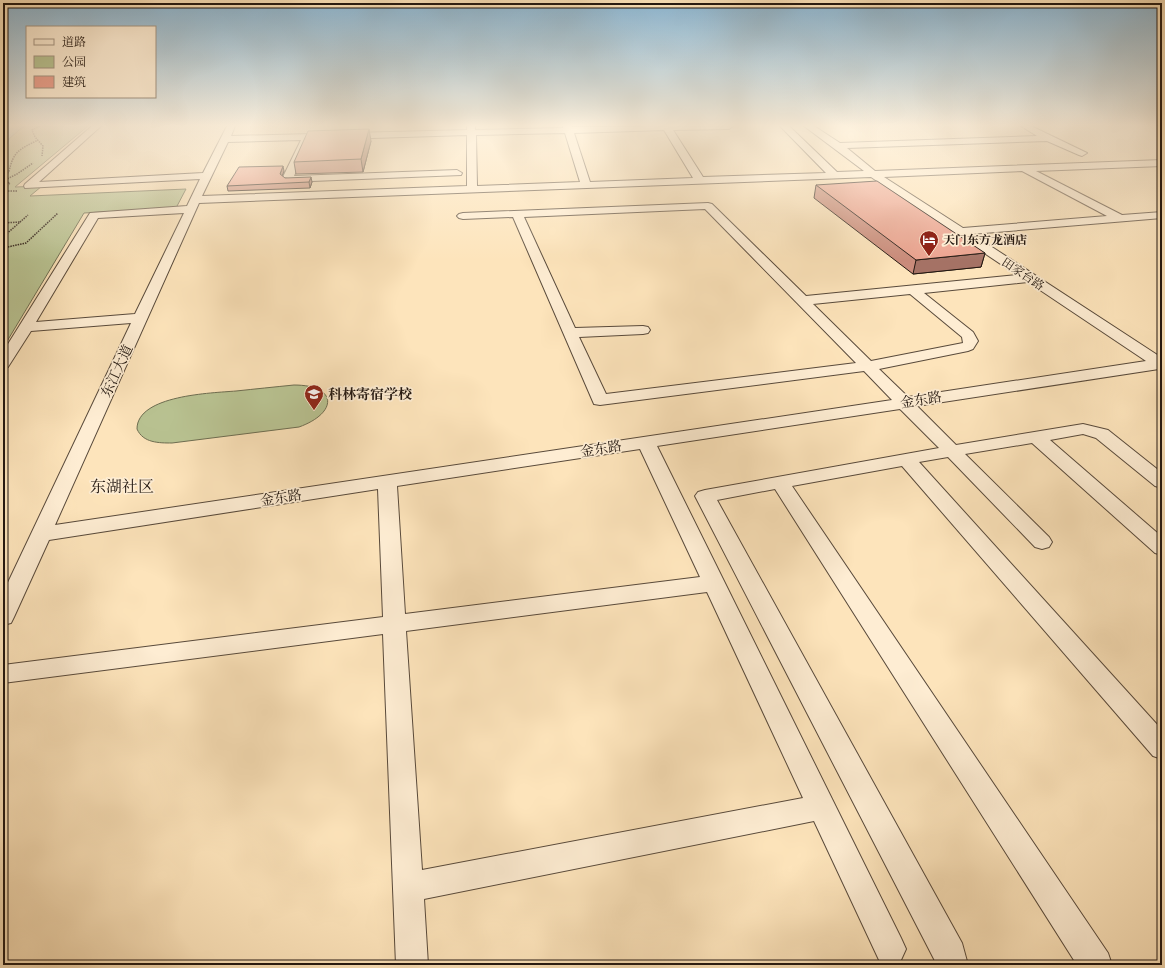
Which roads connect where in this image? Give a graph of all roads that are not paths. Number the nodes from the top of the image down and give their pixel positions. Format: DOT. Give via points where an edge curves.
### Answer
graph roads {
  1 [pos="47,171"];
  2 [pos="209,171"];
  3 [pos="291,171"];
  4 [pos="472,171"];
  5 [pos="582,171"];
  6 [pos="694,171"];
  7 [pos="829,171"];
  8 [pos="869,171"];
  9 [pos="944,171"];
  10 [pos="1030,171"];
  11 [pos="457,173"];
  12 [pos="873,174"];
  13 [pos="207,176"];
  14 [pos="834,176"];
  15 [pos="327,178"];
  16 [pos="700,180"];
  17 [pos="586,185"];
  18 [pos="472,189"];
  19 [pos="320,195"];
  20 [pos="193,205"];
  21 [pos="517,214"];
  22 [pos="1162,215"];
  23 [pos="463,216"];
  24 [pos="1119,218"];
  25 [pos="960,232"];
  26 [pos="1028,278"];
  27 [pos="913,290"];
  28 [pos="802,301"];
  29 [pos="141,318"];
  30 [pos="26,327"];
  31 [pos="643,330"];
  32 [pos="570,333"];
  33 [pos="3,364"];
  34 [pos="1161,365"];
  35 [pos="868,366"];
  36 [pos="903,402"];
  37 [pos="1036,437"];
  38 [pos="646,442"];
  39 [pos="952,451"];
  40 [pos="906,459"];
  41 [pos="387,481"];
  42 [pos="780,482"];
  43 [pos="1162,482"];
  44 [pos="42,534"];
  45 [pos="1042,542"];
  46 [pos="1162,548"];
  47 [pos="714,583"];
  48 [pos="3,618"];
  49 [pos="394,624"];
  50 [pos="3,674"];
  51 [pos="1162,748"];
  52 [pos="822,807"];
  53 [pos="408,887"];
  54 [pos="890,949"];
  55 [pos="412,965"];
  56 [pos="952,965"];
  57 [pos="1096,965"];
  1 -- 13 [label="street" via="30,186"];
  2 -- 13 [label="street, 东江大道"];
  3 -- 15 [label="street" via="287,179"];
  4 -- 18 [label="street"];
  5 -- 17 [label="street"];
  6 -- 16 [label="street"];
  7 -- 14 [label="street"];
  8 -- 12 [label="street, 田家台路"];
  9 -- 12 [label="street"];
  10 -- 24 [label="street"];
  11 -- 15 [label="street"];
  12 -- 14 [label="street"];
  12 -- 25 [label="street, 田家台路"];
  13 -- 20 [label="street, 东江大道"];
  14 -- 16 [label="street"];
  15 -- 19 [label="street"];
  16 -- 17 [label="street"];
  17 -- 18 [label="street"];
  18 -- 19 [label="street"];
  19 -- 20 [label="street"];
  20 -- 29 [label="street, 东江大道"];
  20 -- 30 [label="street" via="94,215"];
  21 -- 23 [label="street"];
  21 -- 28 [label="street" via="708,206"];
  21 -- 32 [label="street"];
  22 -- 24 [label="street"];
  24 -- 25 [label="street"];
  25 -- 26 [label="street, 田家台路"];
  26 -- 27 [label="street"];
  26 -- 34 [label="street, 田家台路"];
  27 -- 28 [label="street"];
  27 -- 35 [label="street" via="968,335 971,341 968,346"];
  28 -- 35 [label="street"];
  29 -- 30 [label="street"];
  29 -- 44 [label="street, 东江大道"];
  30 -- 33 [label="street"];
  31 -- 32 [label="street"];
  32 -- 35 [label="street" via="600,400"];
  34 -- 36 [label="street, 金东路"];
  35 -- 36 [label="street"];
  36 -- 38 [label="street, 金东路"];
  36 -- 39 [label="street"];
  37 -- 39 [label="street"];
  37 -- 43 [label="street" via="1083,429 1091,430 1102,434"];
  37 -- 46 [label="street"];
  38 -- 41 [label="street, 金东路"];
  38 -- 47 [label="street"];
  39 -- 40 [label="street"];
  39 -- 45 [label="street"];
  40 -- 42 [label="street"];
  40 -- 51 [label="street"];
  41 -- 44 [label="street, 金东路"];
  41 -- 49 [label="street"];
  42 -- 56 [label="street" via="705,496 950,955"];
  42 -- 57 [label="street"];
  44 -- 48 [label="street, 东江大道"];
  47 -- 49 [label="street"];
  47 -- 52 [label="street"];
  49 -- 50 [label="street"];
  49 -- 53 [label="street"];
  52 -- 53 [label="street"];
  52 -- 54 [label="street"];
  53 -- 55 [label="street"];
}
